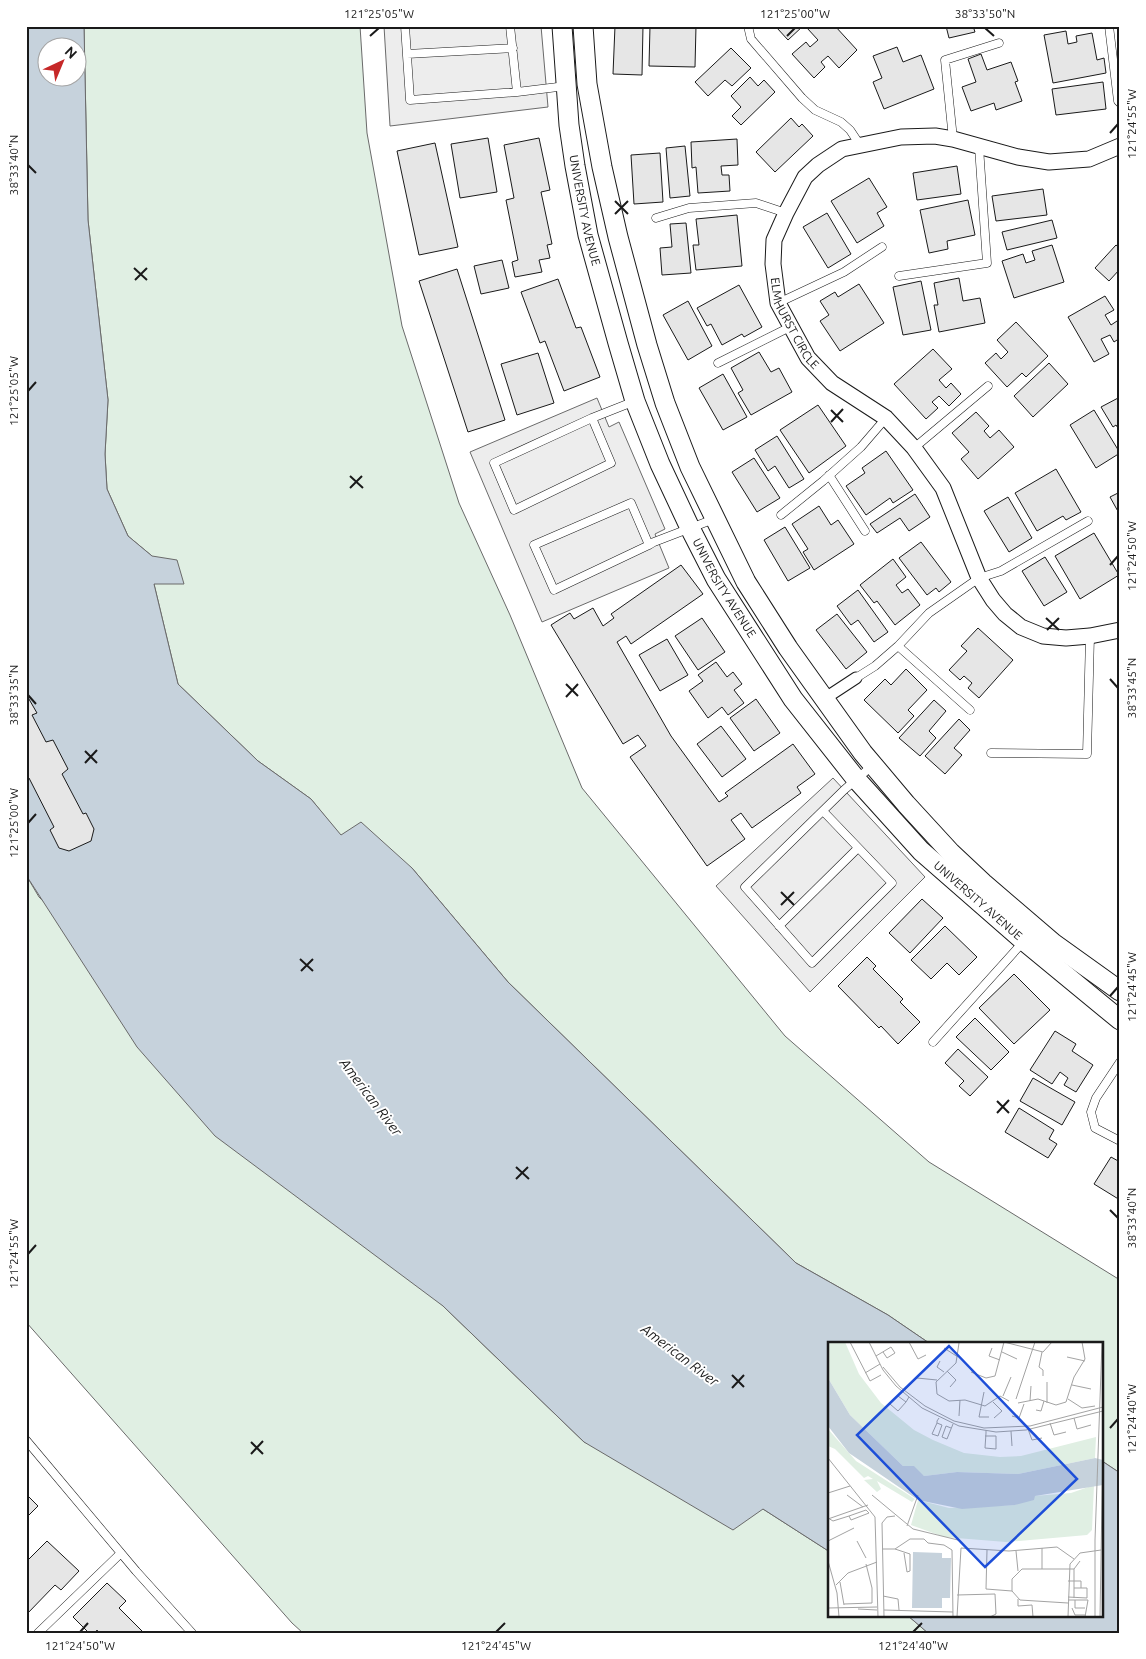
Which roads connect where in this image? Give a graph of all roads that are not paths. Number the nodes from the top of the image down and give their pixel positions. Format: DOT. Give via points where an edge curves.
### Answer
graph roads {
  1 [pos="405,26"];
  2 [pos="510,26"];
  3 [pos="562,26"];
  4 [pos="583,26"];
  5 [pos="748,26"];
  6 [pos="1109,26"];
  7 [pos="999,43"];
  8 [pos="512,48"];
  9 [pos="407,54"];
  10 [pos="576,85"];
  11 [pos="517,92"];
  12 [pos="1120,103"];
  13 [pos="953,139"];
  14 [pos="860,145"];
  15 [pos="1120,146"];
  16 [pos="979,147"];
  17 [pos="786,213"];
  18 [pos="656,218"];
  19 [pos="882,247"];
  20 [pos="899,276"];
  21 [pos="778,303"];
  22 [pos="790,327"];
  23 [pos="718,363"];
  24 [pos="988,386"];
  25 [pos="636,401"];
  26 [pos="592,418"];
  27 [pos="886,418"];
  28 [pos="914,448"];
  29 [pos="829,475"];
  30 [pos="781,515"];
  31 [pos="714,518"];
  32 [pos="1088,521"];
  33 [pos="690,528"];
  34 [pos="865,532"];
  35 [pos="649,545"];
  36 [pos="979,578"];
  37 [pos="1120,630"];
  38 [pos="1090,636"];
  39 [pos="898,646"];
  40 [pos="856,678"];
  41 [pos="824,699"];
  42 [pos="970,710"];
  43 [pos="991,753"];
  44 [pos="873,765"];
  45 [pos="856,779"];
  46 [pos="822,811"];
  47 [pos="858,848"];
  48 [pos="779,926"];
  49 [pos="1030,934"];
  50 [pos="1120,991"];
  51 [pos="1120,1020"];
  52 [pos="933,1042"];
  53 [pos="1120,1062"];
  54 [pos="1120,1141"];
  55 [pos="26,1440"];
  56 [pos="121,1553"];
  57 [pos="38,1633"];
  58 [pos="192,1633"];
  1 -- 9 [label="lane"];
  2 -- 8 [label="lane"];
  3 -- 10 [label="street, UNIVERSITY AVENUE"];
  4 -- 10 [label="street, UNIVERSITY AVENUE"];
  5 -- 14 [label="lane" via="751,39 802,98 815,110 842,122"];
  6 -- 12 [label="lane"];
  7 -- 13 [label="lane" via="945,60"];
  8 -- 9 [label="lane"];
  8 -- 11 [label="lane"];
  9 -- 11 [label="lane" via="410,100"];
  10 -- 11 [label="lane"];
  10 -- 25 [label="street, UNIVERSITY AVENUE" via="573,158 588,235"];
  10 -- 31 [label="street, UNIVERSITY AVENUE" via="602,166 618,237 665,403"];
  13 -- 14 [label="street, ELMHURST CIRCLE" via="901,136"];
  13 -- 16 [label="street, ELMHURST CIRCLE"];
  14 -- 17 [label="street, ELMHURST CIRCLE" via="842,149 818,165 805,177"];
  15 -- 16 [label="street, ELMHURST CIRCLE" via="1089,159 1069,162 1018,157"];
  16 -- 20 [label="lane" via="987,263"];
  17 -- 18 [label="lane" via="756,203 689,208"];
  17 -- 21 [label="street, ELMHURST CIRCLE" via="774,240 773,264"];
  19 -- 21 [label="lane" via="844,272"];
  21 -- 22 [label="street, ELMHURST CIRCLE"];
  22 -- 23 [label="lane"];
  22 -- 27 [label="street, ELMHURST CIRCLE" via="808,358 832,383"];
  24 -- 28 [label="lane"];
  25 -- 26 [label="lane"];
  25 -- 33 [label="street, UNIVERSITY AVENUE" via="660,464"];
  26 -- 26 [label="lane" via="494,463 514,510 611,463"];
  27 -- 28 [label="street, ELMHURST CIRCLE"];
  27 -- 29 [label="lane" via="861,447"];
  28 -- 36 [label="street, ELMHURST CIRCLE" via="943,488"];
  29 -- 30 [label="lane"];
  29 -- 34 [label="lane"];
  31 -- 33 [label="lane"];
  31 -- 41 [label="street, UNIVERSITY AVENUE" via="746,582"];
  32 -- 36 [label="lane" via="1001,571"];
  33 -- 35 [label="lane"];
  33 -- 45 [label="street, UNIVERSITY AVENUE" via="716,579 793,699"];
  35 -- 35 [label="lane" via="554,590 534,545 631,503"];
  36 -- 38 [label="street, ELMHURST CIRCLE" via="993,600 1021,627 1043,636"];
  36 -- 39 [label="lane" via="929,613"];
  37 -- 38 [label="street, ELMHURST CIRCLE"];
  38 -- 43 [label="lane" via="1086,754"];
  39 -- 40 [label="lane"];
  39 -- 42 [label="lane"];
  40 -- 41 [label="street"];
  41 -- 44 [label="street, UNIVERSITY AVENUE"];
  44 -- 45 [label="lane"];
  44 -- 49 [label="street, UNIVERSITY AVENUE" via="951,853"];
  45 -- 46 [label="lane"];
  45 -- 49 [label="street, UNIVERSITY AVENUE" via="921,851"];
  46 -- 47 [label="lane"];
  46 -- 48 [label="lane" via="744,886"];
  47 -- 48 [label="lane"];
  47 -- 48 [label="lane" via="892,883 812,963"];
  49 -- 50 [label="street, UNIVERSITY AVENUE" via="1054,943"];
  49 -- 51 [label="street, UNIVERSITY AVENUE"];
  49 -- 52 [label="lane"];
  53 -- 54 [label="lane" via="1096,1098 1092,1112 1095,1128"];
  55 -- 56 [label="lane"];
  56 -- 57 [label="lane"];
  56 -- 58 [label="lane"];
}
